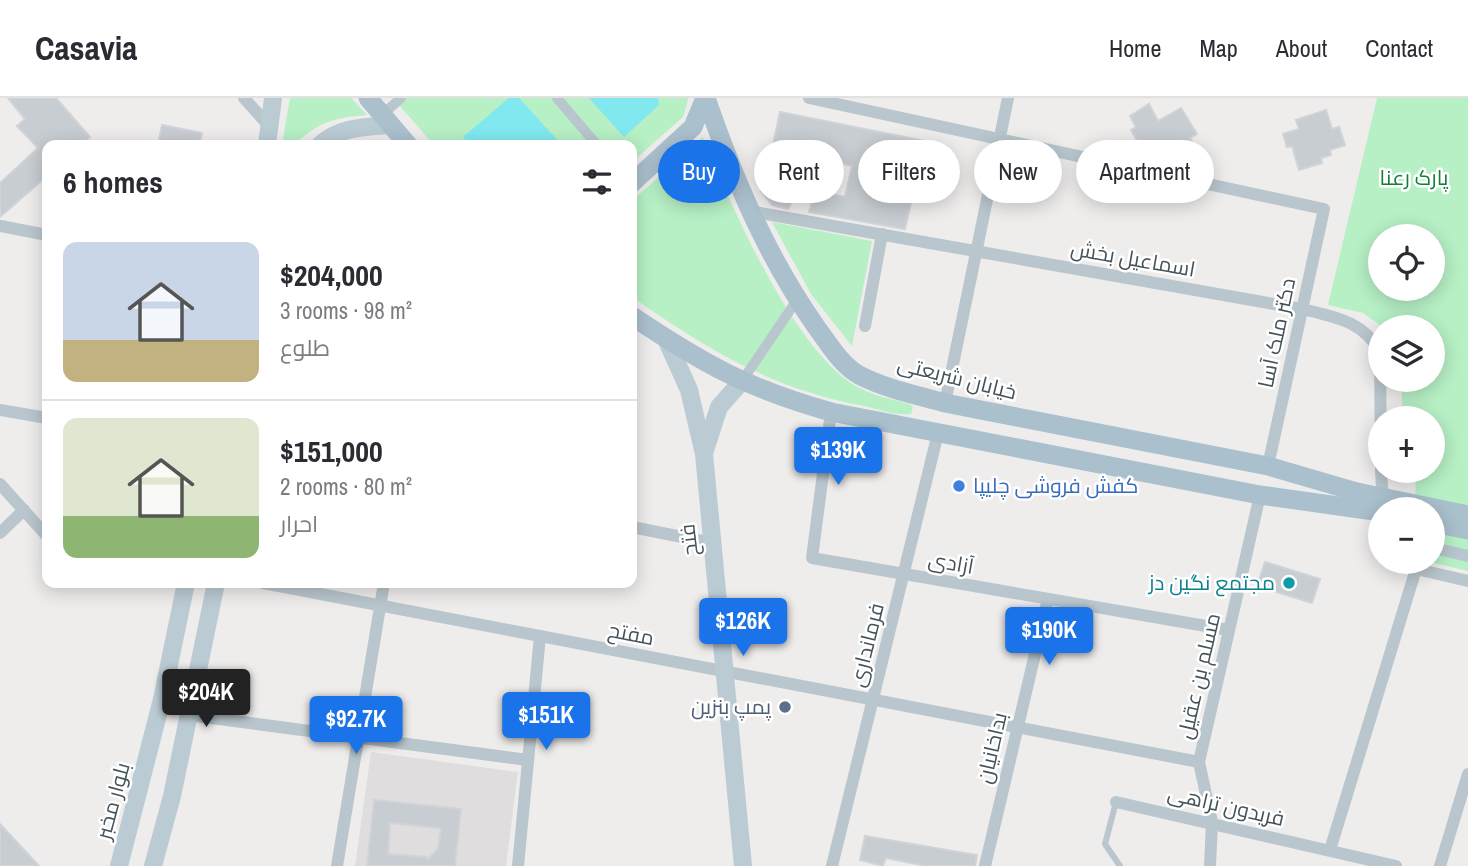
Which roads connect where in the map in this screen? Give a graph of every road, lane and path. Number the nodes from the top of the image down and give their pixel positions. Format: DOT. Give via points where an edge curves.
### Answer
graph roads {
  1 [pos="244,98"];
  2 [pos="273,98"];
  3 [pos="368,98"];
  4 [pos="401,98"];
  5 [pos="556,98"];
  6 [pos="706,98"];
  7 [pos="809,98"];
  8 [pos="1008,98"];
  9 [pos="386,120"];
  10 [pos="270,127"];
  11 [pos="1000,137"];
  12 [pos="268,140"];
  13 [pos="326,140"];
  14 [pos="404,140"];
  15 [pos="593,140"];
  16 [pos="637,178"];
  17 [pos="749,211"];
  18 [pos="0,226"];
  19 [pos="42,234"];
  20 [pos="882,234"];
  21 [pos="976,251"];
  22 [pos="797,300"];
  23 [pos="1302,309"];
  24 [pos="637,320"];
  25 [pos="865,326"];
  26 [pos="667,341"];
  27 [pos="741,382"];
  28 [pos="945,402"];
  29 [pos="1380,406"];
  30 [pos="0,410"];
  31 [pos="831,412"];
  32 [pos="42,417"];
  33 [pos="939,433"];
  34 [pos="704,454"];
  35 [pos="1268,466"];
  36 [pos="0,484"];
  37 [pos="1260,495"];
  38 [pos="1356,500"];
  39 [pos="1368,505"];
  40 [pos="24,510"];
  41 [pos="1468,515"];
  42 [pos="1445,525"];
  43 [pos="637,528"];
  44 [pos="42,530"];
  45 [pos="1468,530"];
  46 [pos="0,533"];
  47 [pos="712,543"];
  48 [pos="1445,551"];
  49 [pos="1468,556"];
  50 [pos="904,574"];
  51 [pos="1468,581"];
  52 [pos="185,588"];
  53 [pos="215,588"];
  54 [pos="290,588"];
  55 [pos="383,588"];
  56 [pos="1048,599"];
  57 [pos="380,605"];
  58 [pos="1229,631"];
  59 [pos="540,636"];
  60 [pos="725,671"];
  61 [pos="873,699"];
  62 [pos="189,715"];
  63 [pos="1017,727"];
  64 [pos="359,740"];
  65 [pos="528,760"];
  66 [pos="1199,762"];
  67 [pos="1468,774"];
  68 [pos="1116,802"];
  69 [pos="1212,821"];
  70 [pos="1330,850"];
  71 [pos="1342,860"];
  72 [pos="119,866"];
  73 [pos="153,866"];
  74 [pos="337,866"];
  75 [pos="518,866"];
  76 [pos="743,866"];
  77 [pos="832,866"];
  78 [pos="985,866"];
  79 [pos="1120,866"];
  80 [pos="1210,866"];
  81 [pos="1396,866"];
  82 [pos="1440,866"];
  1 -- 10 [label="street"];
  2 -- 10 [label="main road"];
  3 -- 9 [label="main road"];
  4 -- 9 [label="street"];
  5 -- 15 [label="street"];
  6 -- 16 [label="main road" via="693,127"];
  6 -- 17 [label="main road, خیابان شریعتی"];
  7 -- 11 [label="street"];
  8 -- 11 [label="street"];
  9 -- 13 [label="main road"];
  9 -- 14 [label="main road"];
  10 -- 12 [label="main road"];
  11 -- 21 [label="street"];
  11 -- 23 [label="street, دکتر ملک آسا" via="1324,209"];
  17 -- 20 [label="street, اسماعیل بخش"];
  17 -- 22 [label="main road, خیابان شریعتی"];
  18 -- 19 [label="street"];
  20 -- 21 [label="street, اسماعیل بخش"];
  20 -- 25 [label="street"];
  21 -- 23 [label="street, اسماعیل بخش"];
  21 -- 28 [label="street"];
  22 -- 27 [label="street"];
  22 -- 28 [label="main road, خیابان شریعتی" via="843,362 858,374"];
  23 -- 29 [label="street, اسماعیل بخش" via="1357,325 1371,336 1380,352"];
  23 -- 35 [label="street, دکتر ملک آسا"];
  24 -- 26 [label="main road"];
  26 -- 27 [label="main road"];
  26 -- 34 [label="main road, فتح" via="689,390"];
  27 -- 31 [label="main road"];
  27 -- 34 [label="main road" via="719,407"];
  28 -- 33 [label="main road"];
  28 -- 35 [label="main road, خیابان شریعتی"];
  30 -- 32 [label="street"];
  31 -- 33 [label="main road"];
  31 -- 50 [label="street, آزادی" via="812,558"];
  33 -- 37 [label="main road"];
  33 -- 50 [label="street, فرمانداری"];
  34 -- 47 [label="main road, فتح"];
  35 -- 38 [label="main road, خیابان شریعتی"];
  36 -- 40 [label="street"];
  37 -- 38 [label="main road"];
  37 -- 58 [label="street, مسلم بن عقیل"];
  38 -- 39 [label="main road"];
  38 -- 41 [label="main road, bridge"];
  40 -- 44 [label="street"];
  40 -- 46 [label="street"];
  42 -- 45 [label="main road"];
  43 -- 47 [label="street"];
  47 -- 60 [label="main road, فتح"];
  48 -- 49 [label="street"];
  50 -- 56 [label="street, آزادی"];
  50 -- 61 [label="street, فرمانداری"];
  51 -- 70 [label="street" via="1416,569"];
  52 -- 72 [label="main road, بلوار مخبر"];
  53 -- 62 [label="main road"];
  54 -- 57 [label="street, مفتح"];
  55 -- 57 [label="street"];
  56 -- 58 [label="street, آزادی"];
  56 -- 63 [label="street, بداخانیان"];
  57 -- 59 [label="street, مفتح"];
  57 -- 64 [label="street"];
  58 -- 66 [label="street, مسلم بن عقیل"];
  59 -- 60 [label="street, مفتح"];
  59 -- 65 [label="street"];
  60 -- 61 [label="street, مفتح"];
  60 -- 76 [label="main road, فتح"];
  61 -- 63 [label="street, مفتح"];
  61 -- 77 [label="street, فرمانداری"];
  62 -- 64 [label="street"];
  62 -- 73 [label="main road"];
  63 -- 66 [label="street, مفتح"];
  63 -- 78 [label="street, بداخانیان"];
  64 -- 65 [label="street"];
  64 -- 74 [label="street"];
  65 -- 75 [label="street"];
  66 -- 69 [label="street, مسلم بن عقیل"];
  67 -- 82 [label="street"];
  68 -- 69 [label="street, فریدون تراهی"];
  68 -- 79 [label="lane, فریدون تراهی" via="1105,844"];
  69 -- 70 [label="street, فریدون تراهی"];
  69 -- 80 [label="street, مسلم بن عقیل"];
  70 -- 71 [label="street, فریدون تراهی"];
  71 -- 81 [label="street, فریدون تراهی"];
}
